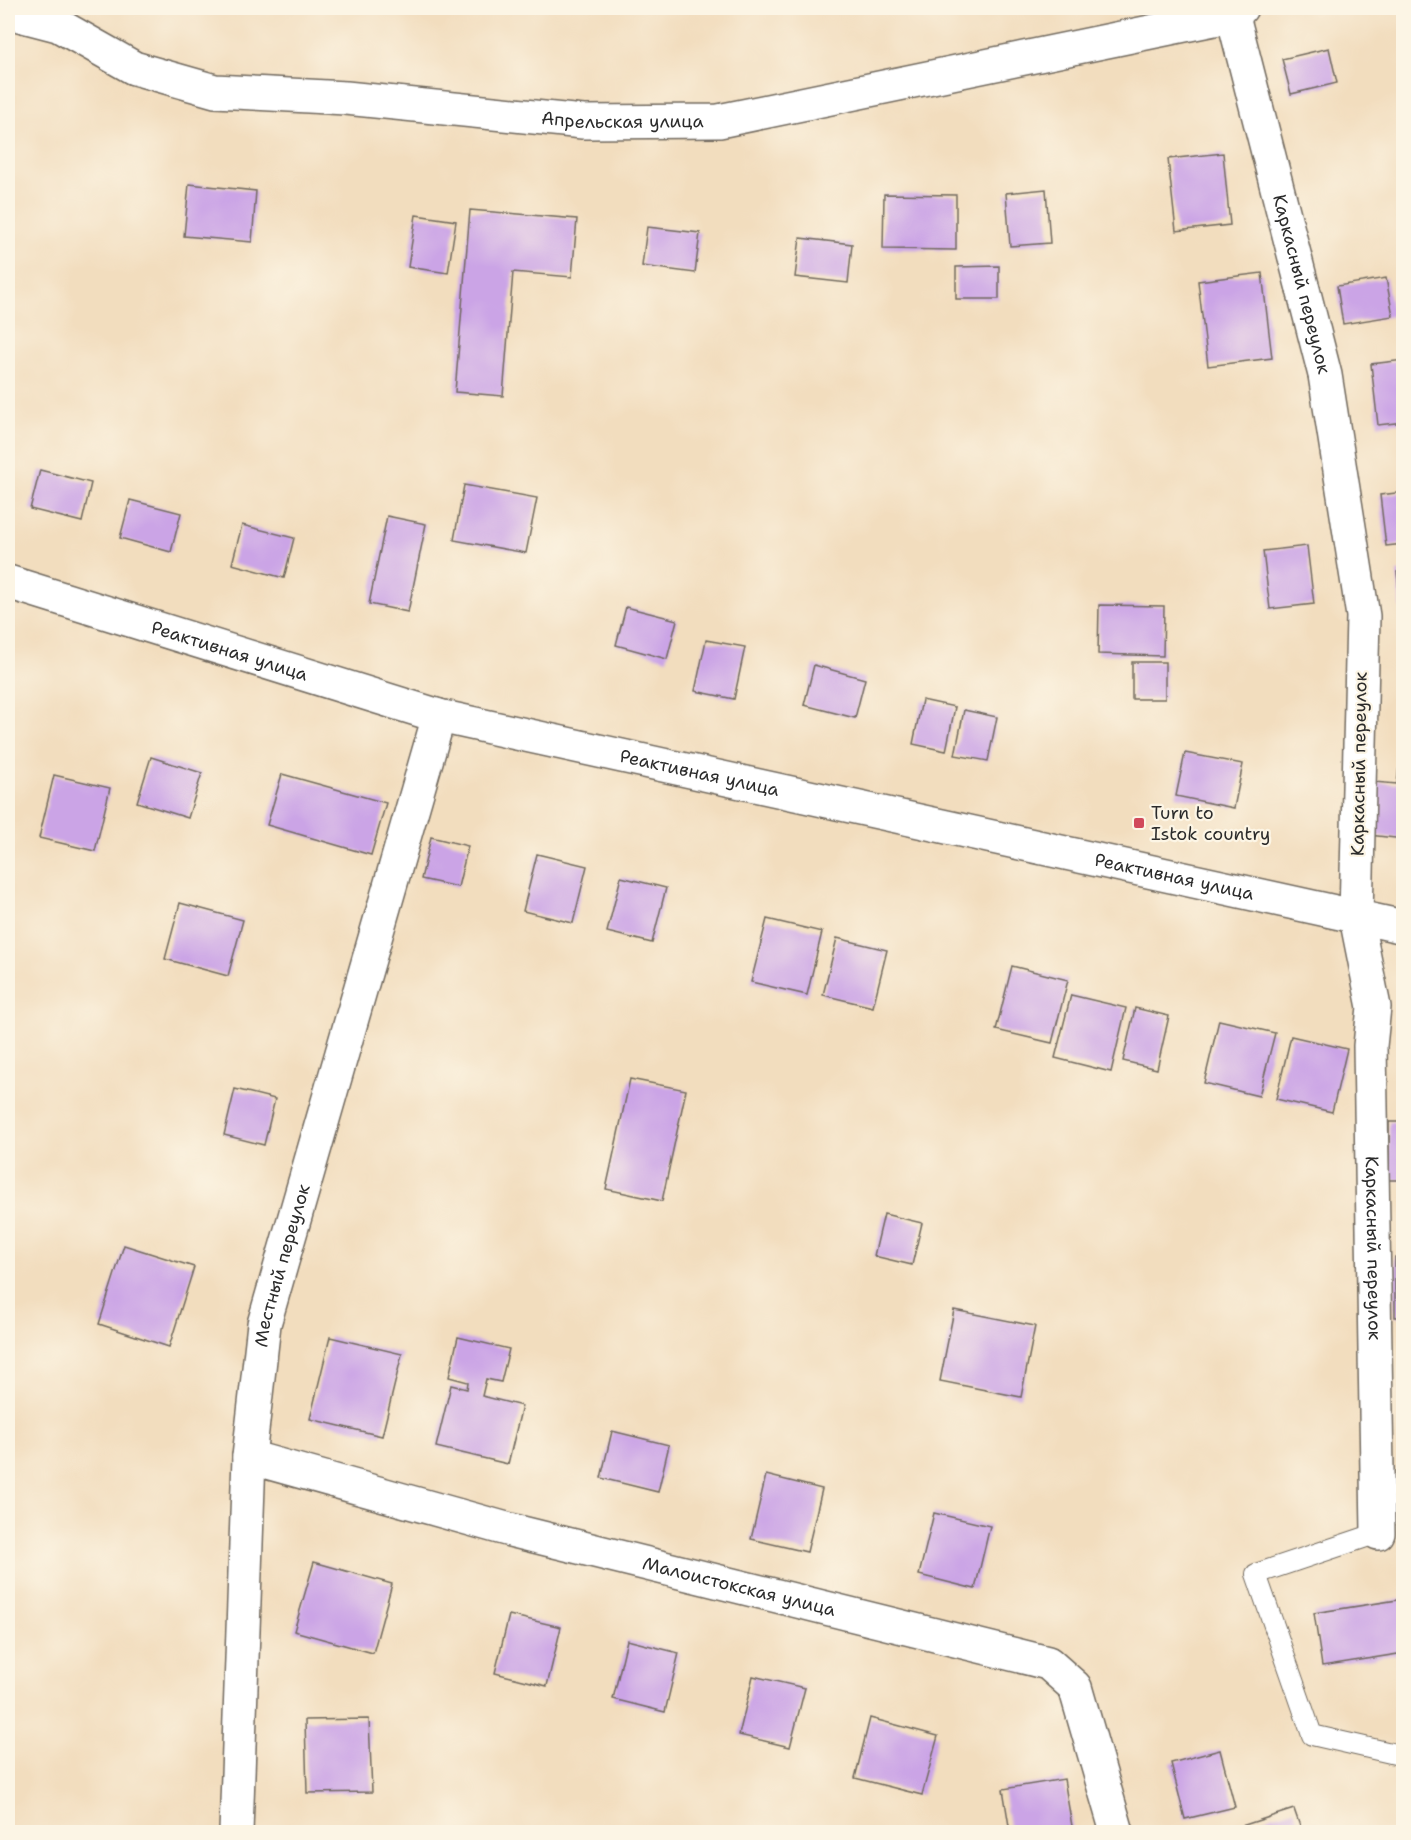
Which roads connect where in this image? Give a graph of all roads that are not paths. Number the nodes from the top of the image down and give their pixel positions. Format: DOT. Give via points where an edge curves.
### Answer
graph roads {
  1 [pos="1235,10"];
  2 [pos="8,12"];
  3 [pos="8,582"];
  4 [pos="439,716"];
  5 [pos="1356,917"];
  6 [pos="1404,927"];
  7 [pos="249,1457"];
  8 [pos="1378,1533"];
  9 [pos="1404,1756"];
  10 [pos="236,1833"];
  11 [pos="1117,1833"];
  1 -- 2 [label="street, Апрельская улица" via="719,121 583,122 346,98 215,91 134,68 58,25"];
  1 -- 5 [label="street, Каркасный переулок" via="1325,375 1363,616"];
  3 -- 4 [label="street, Реактивная улица"];
  4 -- 5 [label="street, Реактивная улица"];
  4 -- 7 [label="street, Местный переулок" via="264,1324"];
  5 -- 6 [label="street, Реактивная улица"];
  5 -- 8 [label="street, Каркасный переулок" via="1374,1007 1370,1046"];
  7 -- 10 [label="street, Местный переулок"];
  7 -- 11 [label="street, Малоистокская улица" via="510,1530 1048,1663 1075,1688"];
  8 -- 9 [label="lane" via="1256,1574 1312,1735"];
}
